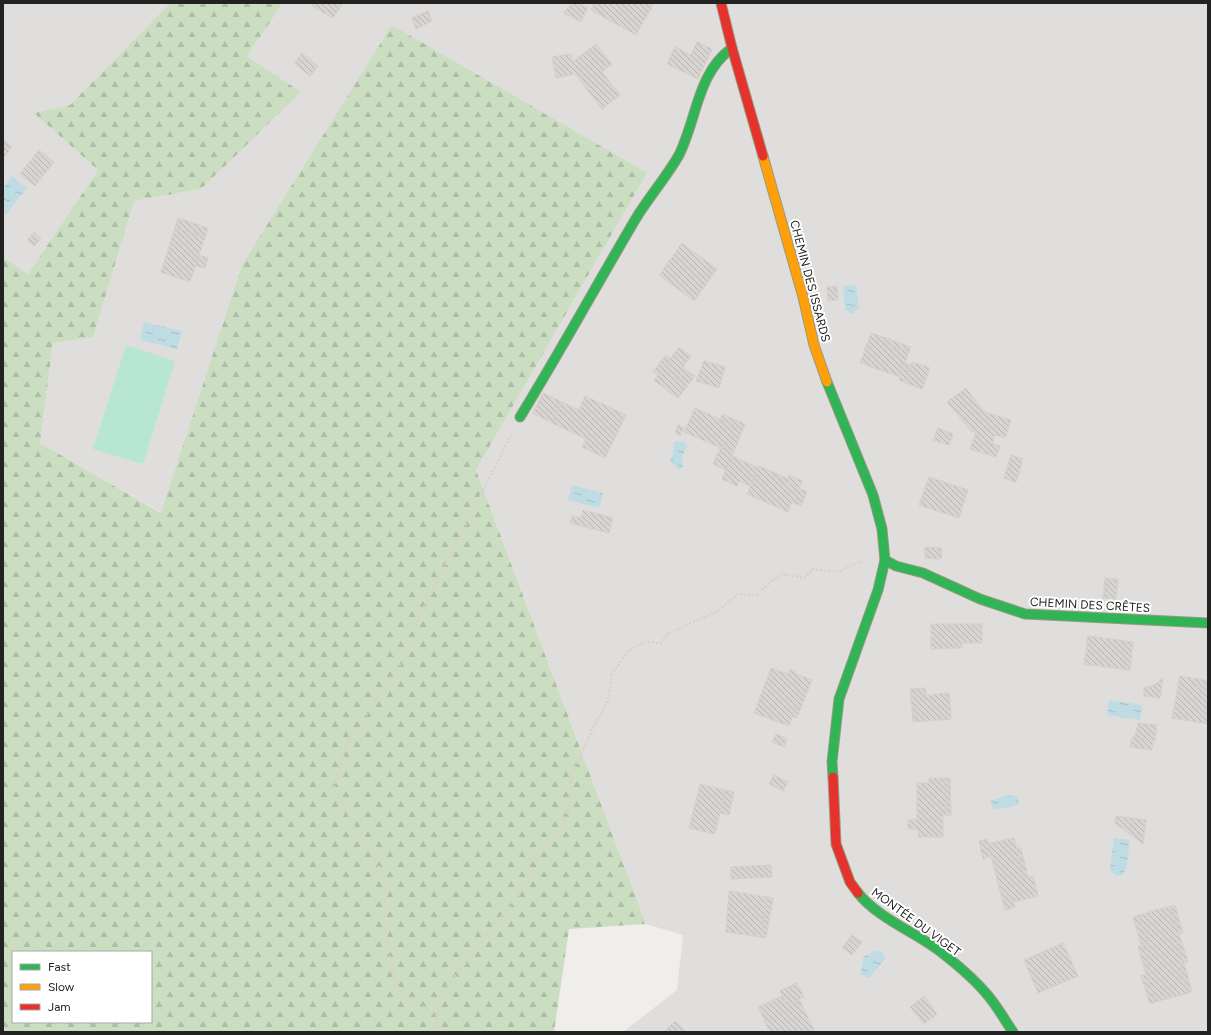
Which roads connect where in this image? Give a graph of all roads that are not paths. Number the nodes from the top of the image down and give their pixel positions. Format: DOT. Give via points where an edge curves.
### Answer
graph roads {
  1 [pos="720,3"];
  2 [pos="732,48"];
  3 [pos="520,417"];
  4 [pos="885,560"];
  5 [pos="1208,623"];
  6 [pos="1013,1032"];
  1 -- 2 [label="street, CHEMIN DES ISSARDS"];
  2 -- 3 [label="street" via="726,50 704,83 675,162 639,214"];
  2 -- 4 [label="street, CHEMIN DES ISSARDS" via="803,297 814,345 873,495 882,529"];
  4 -- 5 [label="street, CHEMIN DES CRÊTES" via="896,566 923,573 980,599 1025,614"];
  4 -- 6 [label="street, MONTÉE DU VIGET" via="878,590 838,699 832,762 836,844 850,882 862,898 876,910 937,949 965,972 986,993"];
}
